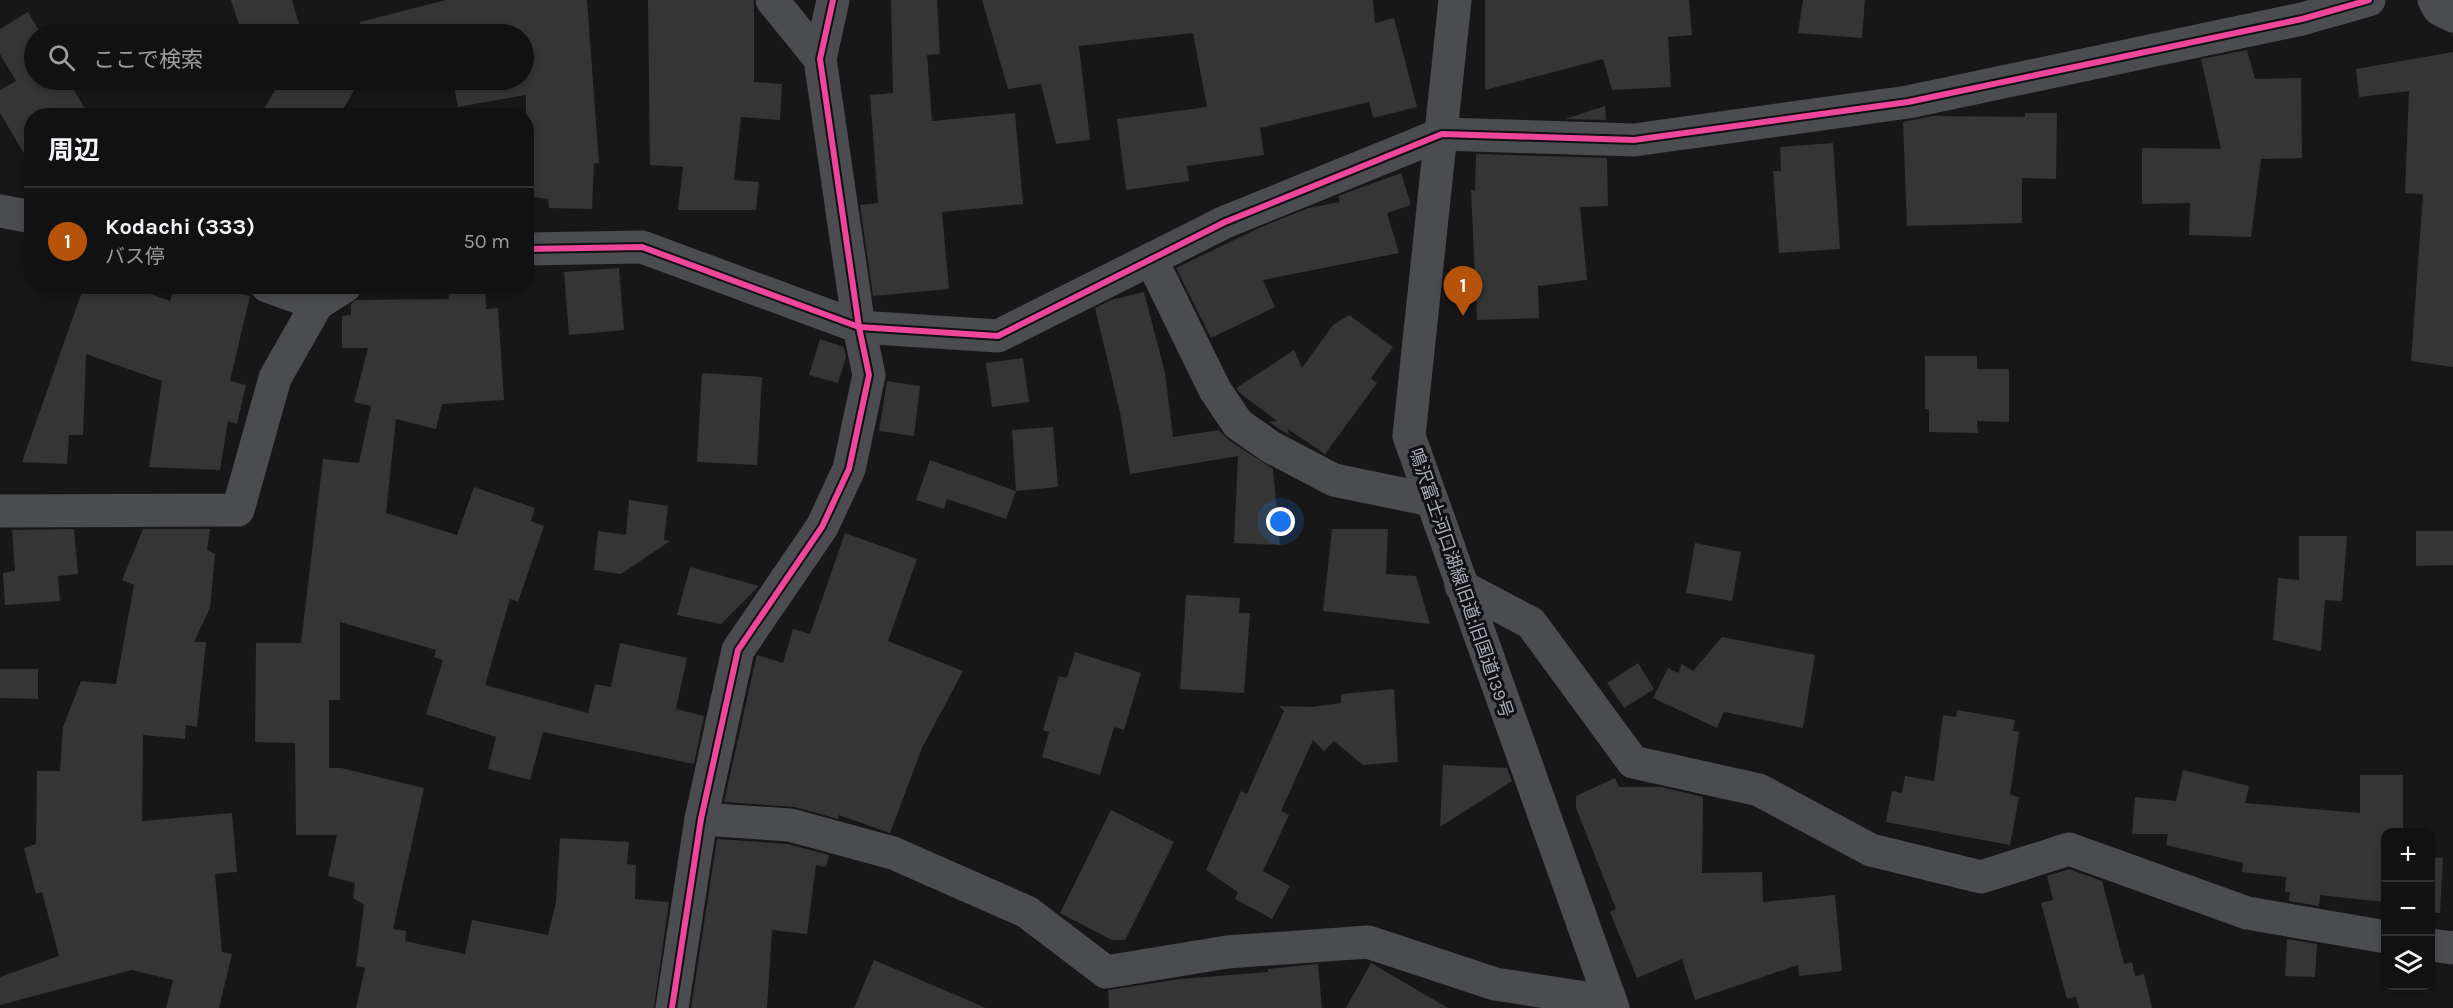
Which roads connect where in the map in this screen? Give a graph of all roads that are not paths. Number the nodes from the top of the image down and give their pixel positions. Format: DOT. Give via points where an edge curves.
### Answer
graph roads {
  1 [pos="772,0"];
  2 [pos="833,0"];
  3 [pos="1455,0"];
  4 [pos="2369,0"];
  5 [pos="2434,0"];
  6 [pos="2453,16"];
  7 [pos="819,58"];
  8 [pos="1442,134"];
  9 [pos="0,211"];
  10 [pos="24,216"];
  11 [pos="534,249"];
  12 [pos="1151,259"];
  13 [pos="289,294"];
  14 [pos="333,294"];
  15 [pos="317,304"];
  16 [pos="859,327"];
  17 [pos="1431,500"];
  18 [pos="0,511"];
  19 [pos="1461,586"];
  20 [pos="701,819"];
  21 [pos="2381,936"];
  22 [pos="2435,946"];
  23 [pos="2453,948"];
  24 [pos="1612,1005"];
  25 [pos="672,1008"];
  1 -- 7 [label="street"];
  2 -- 7 [label="street"];
  3 -- 8 [label="street, 鳴沢富士河口湖線旧道;旧国道139号"];
  4 -- 8 [label="street" via="2302,19 1908,102 1634,140"];
  5 -- 6 [label="street" via="2439,9"];
  7 -- 16 [label="street"];
  8 -- 12 [label="street" via="1225,222"];
  8 -- 17 [label="street, 鳴沢富士河口湖線旧道;旧国道139号" via="1409,436"];
  9 -- 10 [label="street"];
  11 -- 16 [label="street" via="642,247"];
  12 -- 16 [label="street" via="998,336"];
  12 -- 17 [label="street" via="1215,390 1238,424 1271,447 1334,480"];
  13 -- 15 [label="street"];
  14 -- 15 [label="street"];
  15 -- 18 [label="street" via="275,378 238,510"];
  16 -- 20 [label="street" via="869,375 849,469 822,527 738,651"];
  17 -- 19 [label="street, 鳴沢富士河口湖線旧道;旧国道139号"];
  19 -- 21 [label="street" via="1531,623 1634,762 1759,790 1871,850 1981,877 2069,849 2247,913"];
  19 -- 24 [label="street, 鳴沢富士河口湖線旧道;旧国道139号"];
  20 -- 24 [label="street" via="790,825 893,853 1027,912 1106,972 1227,952 1368,942 1495,984"];
  20 -- 25 [label="street"];
  22 -- 23 [label="street"];
}
